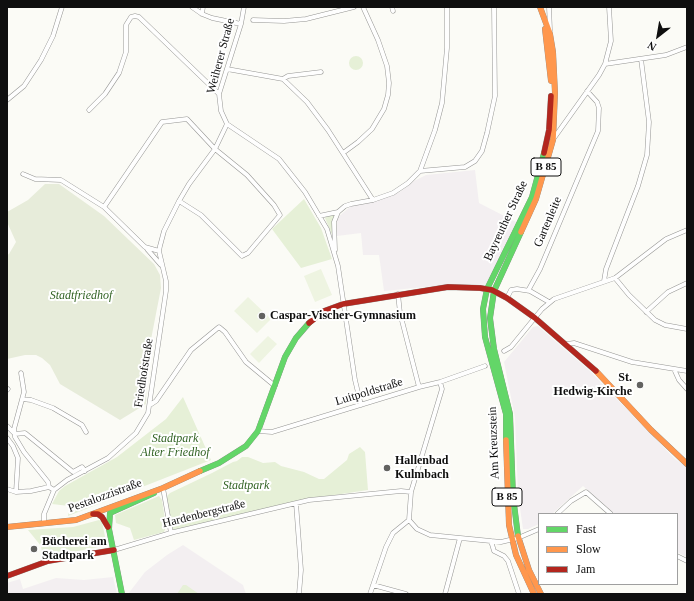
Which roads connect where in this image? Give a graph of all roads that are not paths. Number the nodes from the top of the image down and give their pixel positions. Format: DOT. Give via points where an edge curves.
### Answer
graph roads {
  1 [pos="62,7"];
  2 [pos="192,7"];
  3 [pos="203,7"];
  4 [pos="244,7"];
  5 [pos="354,7"];
  6 [pos="363,7"];
  7 [pos="447,7"];
  8 [pos="494,7"];
  9 [pos="540,7"];
  10 [pos="549,7"];
  11 [pos="609,7"];
  12 [pos="202,14"];
  13 [pos="544,19"];
  14 [pos="254,20"];
  15 [pos="241,24"];
  16 [pos="550,34"];
  17 [pos="687,47"];
  18 [pos="641,59"];
  19 [pos="605,64"];
  20 [pos="227,69"];
  21 [pos="321,72"];
  22 [pos="283,79"];
  23 [pos="588,91"];
  24 [pos="219,94"];
  25 [pos="7,100"];
  26 [pos="89,110"];
  27 [pos="227,124"];
  28 [pos="553,140"];
  29 [pos="215,149"];
  30 [pos="342,153"];
  31 [pos="420,172"];
  32 [pos="23,174"];
  33 [pos="373,200"];
  34 [pos="179,201"];
  35 [pos="104,207"];
  36 [pos="338,212"];
  37 [pos="319,216"];
  38 [pos="687,230"];
  39 [pos="145,247"];
  40 [pos="159,251"];
  41 [pos="335,254"];
  42 [pos="164,269"];
  43 [pos="615,278"];
  44 [pos="604,281"];
  45 [pos="687,283"];
  46 [pos="487,289"];
  47 [pos="494,291"];
  48 [pos="530,291"];
  49 [pos="398,294"];
  50 [pos="507,298"];
  51 [pos="549,302"];
  52 [pos="343,304"];
  53 [pos="646,312"];
  54 [pos="536,318"];
  55 [pos="687,330"];
  56 [pos="566,344"];
  57 [pos="504,351"];
  58 [pos="485,366"];
  59 [pos="674,370"];
  60 [pos="687,372"];
  61 [pos="21,373"];
  62 [pos="440,382"];
  63 [pos="275,386"];
  64 [pos="419,387"];
  65 [pos="687,388"];
  66 [pos="22,399"];
  67 [pos="150,405"];
  68 [pos="361,405"];
  69 [pos="7,426"];
  70 [pos="258,431"];
  71 [pos="86,432"];
  72 [pos="15,434"];
  73 [pos="7,438"];
  74 [pos="687,464"];
  75 [pos="85,471"];
  76 [pos="49,487"];
  77 [pos="163,488"];
  78 [pos="7,489"];
  79 [pos="54,490"];
  80 [pos="16,492"];
  81 [pos="411,492"];
  82 [pos="296,503"];
  83 [pos="558,513"];
  84 [pos="610,513"];
  85 [pos="93,514"];
  86 [pos="409,520"];
  87 [pos="44,523"];
  88 [pos="7,526"];
  89 [pos="109,529"];
  90 [pos="538,529"];
  91 [pos="171,532"];
  92 [pos="460,538"];
  93 [pos="515,539"];
  94 [pos="491,541"];
  95 [pos="114,550"];
  96 [pos="678,556"];
  97 [pos="687,561"];
  98 [pos="7,576"];
  99 [pos="372,585"];
  100 [pos="122,594"];
  101 [pos="298,594"];
  102 [pos="370,594"];
  103 [pos="406,594"];
  104 [pos="445,594"];
  105 [pos="519,594"];
  106 [pos="534,594"];
  107 [pos="541,594"];
  1 -- 25 [label="street" via="53,36 41,60 24,86"];
  2 -- 12 [label="street"];
  3 -- 12 [label="street"];
  4 -- 15 [label="street, Weiherer Straße"];
  5 -- 14 [label="street" via="306,19"];
  6 -- 30 [label="street" via="387,66 388,94 384,109 372,129"];
  7 -- 31 [label="street" via="442,103"];
  8 -- 31 [label="street" via="495,96 482,151 475,161 465,167"];
  9 -- 13 [label="main road, Bayreuther Straße / B 85"];
  10 -- 16 [label="street, Bayreuther Straße"];
  11 -- 19 [label="street" via="611,41"];
  12 -- 15 [label="street"];
  13 -- 16 [label="main road, Bayreuther Straße / B 85"];
  13 -- 46 [label="main road, Bayreuther Straße / B 85" via="551,90 546,148 532,197"];
  15 -- 20 [label="street, Weiherer Straße"];
  16 -- 28 [label="main road, Bayreuther Straße / B 85" via="555,93"];
  17 -- 18 [label="street" via="666,55"];
  18 -- 19 [label="street"];
  18 -- 44 [label="street" via="649,122 647,155"];
  19 -- 23 [label="street"];
  20 -- 22 [label="street"];
  20 -- 24 [label="street, Weiherer Straße"];
  21 -- 22 [label="street" via="288,76"];
  22 -- 30 [label="street" via="307,102"];
  23 -- 28 [label="street"];
  23 -- 48 [label="street, Gartenleite" via="599,108 598,131"];
  24 -- 26 [label="street" via="135,16 131,17 126,25 126,52 119,73 105,94"];
  24 -- 27 [label="street, Weiherer Straße" via="221,111"];
  27 -- 29 [label="street"];
  27 -- 37 [label="street" via="279,159"];
  28 -- 47 [label="main road, Bayreuther Straße / B 85" via="536,199"];
  29 -- 34 [label="street"];
  29 -- 34 [label="street" via="247,175 280,215 248,253 242,256 213,225"];
  29 -- 35 [label="street" via="187,119 162,122"];
  30 -- 33 [label="street"];
  31 -- 33 [label="street" via="401,189"];
  32 -- 35 [label="street" via="35,179 61,180"];
  33 -- 36 [label="street" via="345,206"];
  34 -- 40 [label="street" via="164,231"];
  35 -- 39 [label="street"];
  36 -- 37 [label="street"];
  36 -- 41 [label="street" via="334,222"];
  37 -- 41 [label="street" via="327,229"];
  38 -- 43 [label="street" via="666,239"];
  39 -- 40 [label="street"];
  39 -- 42 [label="street"];
  40 -- 42 [label="street, Friedhofstraße"];
  41 -- 52 [label="street" via="341,278"];
  42 -- 67 [label="street, Friedhofstraße" via="166,291"];
  43 -- 44 [label="street"];
  43 -- 53 [label="street"];
  44 -- 51 [label="street"];
  45 -- 53 [label="street" via="668,292"];
  46 -- 47 [label="main road, Pestalozzistraße"];
  46 -- 49 [label="main road, Pestalozzistraße" via="448,287"];
  46 -- 93 [label="main road, Am Kreuzstein / B 85" via="483,309 484,330 506,414 507,505"];
  47 -- 50 [label="main road, Pestalozzistraße"];
  47 -- 93 [label="main road, Am Kreuzstein / B 85" via="490,327 510,414"];
  48 -- 50 [label="street" via="511,290"];
  48 -- 51 [label="street"];
  49 -- 52 [label="main road, Pestalozzistraße"];
  49 -- 64 [label="street" via="400,313"];
  50 -- 54 [label="main road, Pestalozzistraße"];
  51 -- 54 [label="street"];
  52 -- 63 [label="main road, Pestalozzistraße" via="324,311 304,327 285,357"];
  52 -- 68 [label="street"];
  53 -- 55 [label="street" via="665,325"];
  54 -- 56 [label="main road, Pestalozzistraße"];
  54 -- 57 [label="street" via="511,347"];
  56 -- 59 [label="street" via="574,343 632,362"];
  56 -- 74 [label="main road, Pestalozzistraße"];
  58 -- 62 [label="street, Luitpoldstraße"];
  59 -- 60 [label="street"];
  59 -- 65 [label="street"];
  61 -- 66 [label="street"];
  62 -- 64 [label="street, Luitpoldstraße"];
  62 -- 81 [label="street" via="442,389"];
  63 -- 67 [label="street" via="246,362 222,328 216,329 191,350 156,401"];
  63 -- 70 [label="main road, Pestalozzistraße"];
  64 -- 68 [label="street, Luitpoldstraße"];
  66 -- 71 [label="street" via="53,408 82,425"];
  66 -- 72 [label="street" via="17,413"];
  67 -- 75 [label="street, Friedhofstraße" via="136,432 108,458"];
  68 -- 70 [label="street, Luitpoldstraße" via="272,432"];
  69 -- 72 [label="street"];
  70 -- 77 [label="main road, Pestalozzistraße" via="246,446 230,457"];
  72 -- 75 [label="street" via="25,433 73,472 82,467"];
  72 -- 76 [label="street" via="24,452 48,482"];
  73 -- 80 [label="street" via="18,458"];
  75 -- 79 [label="street, Friedhofstraße"];
  76 -- 79 [label="street"];
  76 -- 80 [label="street"];
  77 -- 85 [label="main road, Pestalozzistraße"];
  77 -- 89 [label="main road, Pestalozzistraße" via="112,510"];
  77 -- 91 [label="street"];
  78 -- 80 [label="street"];
  79 -- 87 [label="street" via="44,514"];
  81 -- 82 [label="street, Hardenbergstraße"];
  81 -- 86 [label="street"];
  82 -- 91 [label="street, Hardenbergstraße"];
  82 -- 101 [label="street" via="301,570"];
  83 -- 84 [label="street" via="586,492"];
  85 -- 87 [label="main road, Pestalozzistraße" via="76,520"];
  85 -- 89 [label="main road" via="102,517"];
  86 -- 92 [label="street" via="423,533"];
  86 -- 99 [label="street" via="393,533"];
  87 -- 88 [label="main road, Pestalozzistraße"];
  89 -- 95 [label="main road"];
  90 -- 93 [label="street"];
  91 -- 95 [label="street, Hardenbergstraße"];
  92 -- 94 [label="street"];
  92 -- 104 [label="street"];
  93 -- 94 [label="street"];
  93 -- 106 [label="main road, Am Kreuzstein / B 85" via="523,573"];
  93 -- 107 [label="main road, Am Kreuzstein / B 85"];
  94 -- 105 [label="street" via="494,551 508,561"];
  95 -- 98 [label="main road, Hardenbergstraße" via="48,561"];
  95 -- 100 [label="main road"];
  96 -- 97 [label="street"];
  99 -- 102 [label="street"];
  99 -- 103 [label="street"];
}
